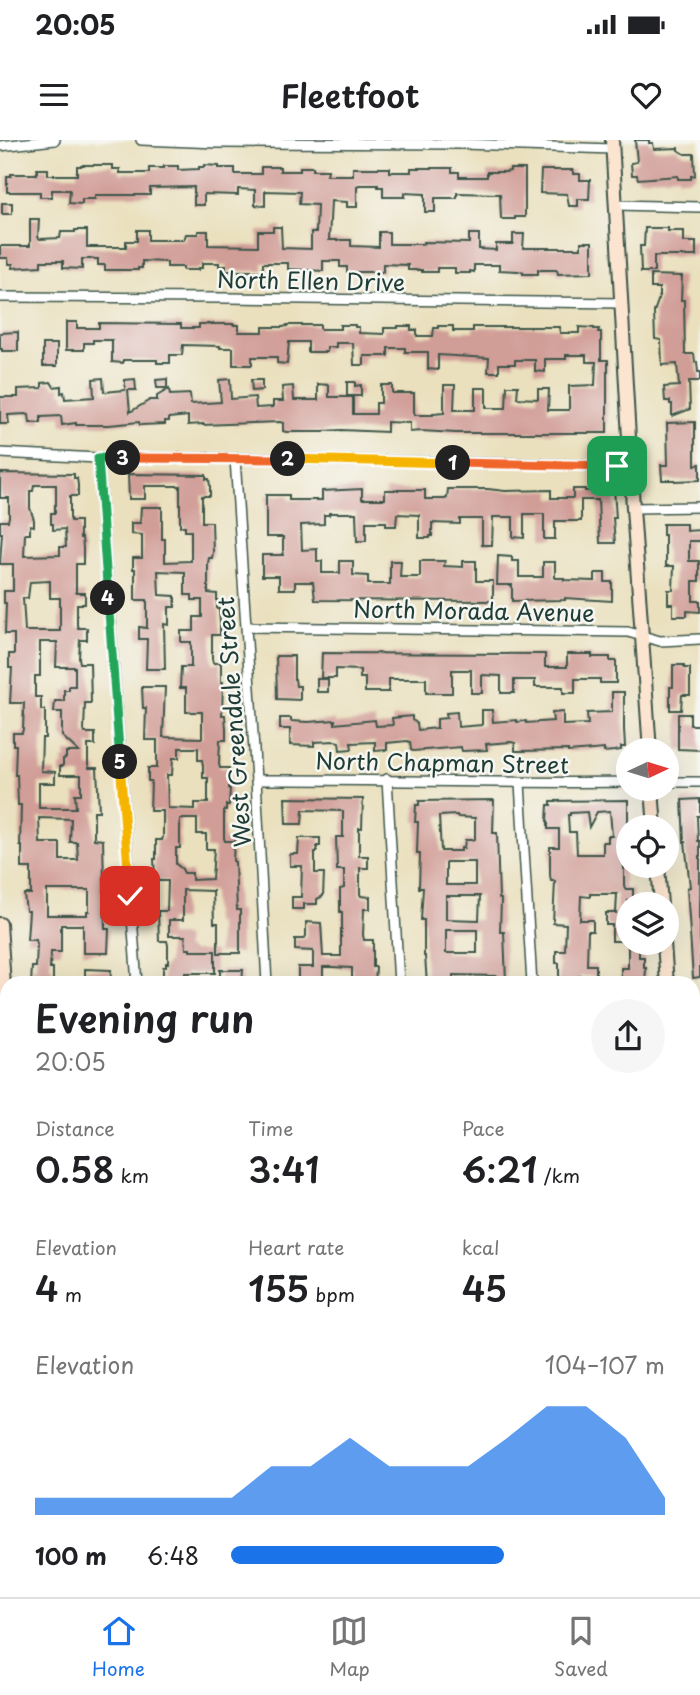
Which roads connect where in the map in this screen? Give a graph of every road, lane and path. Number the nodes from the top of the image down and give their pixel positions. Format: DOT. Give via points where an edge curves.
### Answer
graph roads {
  1 [pos="55,140"];
  2 [pos="141,140"];
  3 [pos="612,145"];
  4 [pos="0,146"];
  5 [pos="617,205"];
  6 [pos="700,207"];
  7 [pos="0,297"];
  8 [pos="621,303"];
  9 [pos="0,453"];
  10 [pos="98,458"];
  11 [pos="235,458"];
  12 [pos="631,466"];
  13 [pos="700,507"];
  14 [pos="633,508"];
  15 [pos="247,627"];
  16 [pos="643,637"];
  17 [pos="700,639"];
  18 [pos="649,738"];
  19 [pos="256,779"];
  20 [pos="387,779"];
  21 [pos="616,782"];
  22 [pos="679,782"];
  23 [pos="700,782"];
  24 [pos="520,783"];
  25 [pos="0,924"];
  26 [pos="0,930"];
  27 [pos="665,955"];
  28 [pos="2,976"];
  29 [pos="136,976"];
  30 [pos="267,976"];
  31 [pos="399,976"];
  32 [pos="532,976"];
  33 [pos="666,976"];
  1 -- 4 [label="street"];
  2 -- 3 [label="street"];
  3 -- 5 [label="street"];
  5 -- 6 [label="street"];
  5 -- 8 [label="street"];
  7 -- 8 [label="street, North Ellen Drive"];
  8 -- 12 [label="street"];
  9 -- 10 [label="street"];
  10 -- 11 [label="street"];
  10 -- 29 [label="street"];
  11 -- 12 [label="street"];
  11 -- 15 [label="street, West Greendale Street"];
  12 -- 14 [label="street"];
  13 -- 14 [label="street"];
  14 -- 16 [label="street"];
  15 -- 16 [label="street, North Morada Avenue" via="628,632"];
  15 -- 19 [label="street, West Greendale Street"];
  16 -- 17 [label="street, North Morada Avenue"];
  16 -- 18 [label="street"];
  19 -- 20 [label="street, North Chapman Street"];
  19 -- 30 [label="street, West Greendale Street"];
  20 -- 24 [label="street, North Chapman Street"];
  20 -- 31 [label="street"];
  21 -- 24 [label="street, North Chapman Street"];
  22 -- 23 [label="street"];
  24 -- 32 [label="street"];
  25 -- 26 [label="street"];
  26 -- 28 [label="street"];
  27 -- 33 [label="street"];
}
